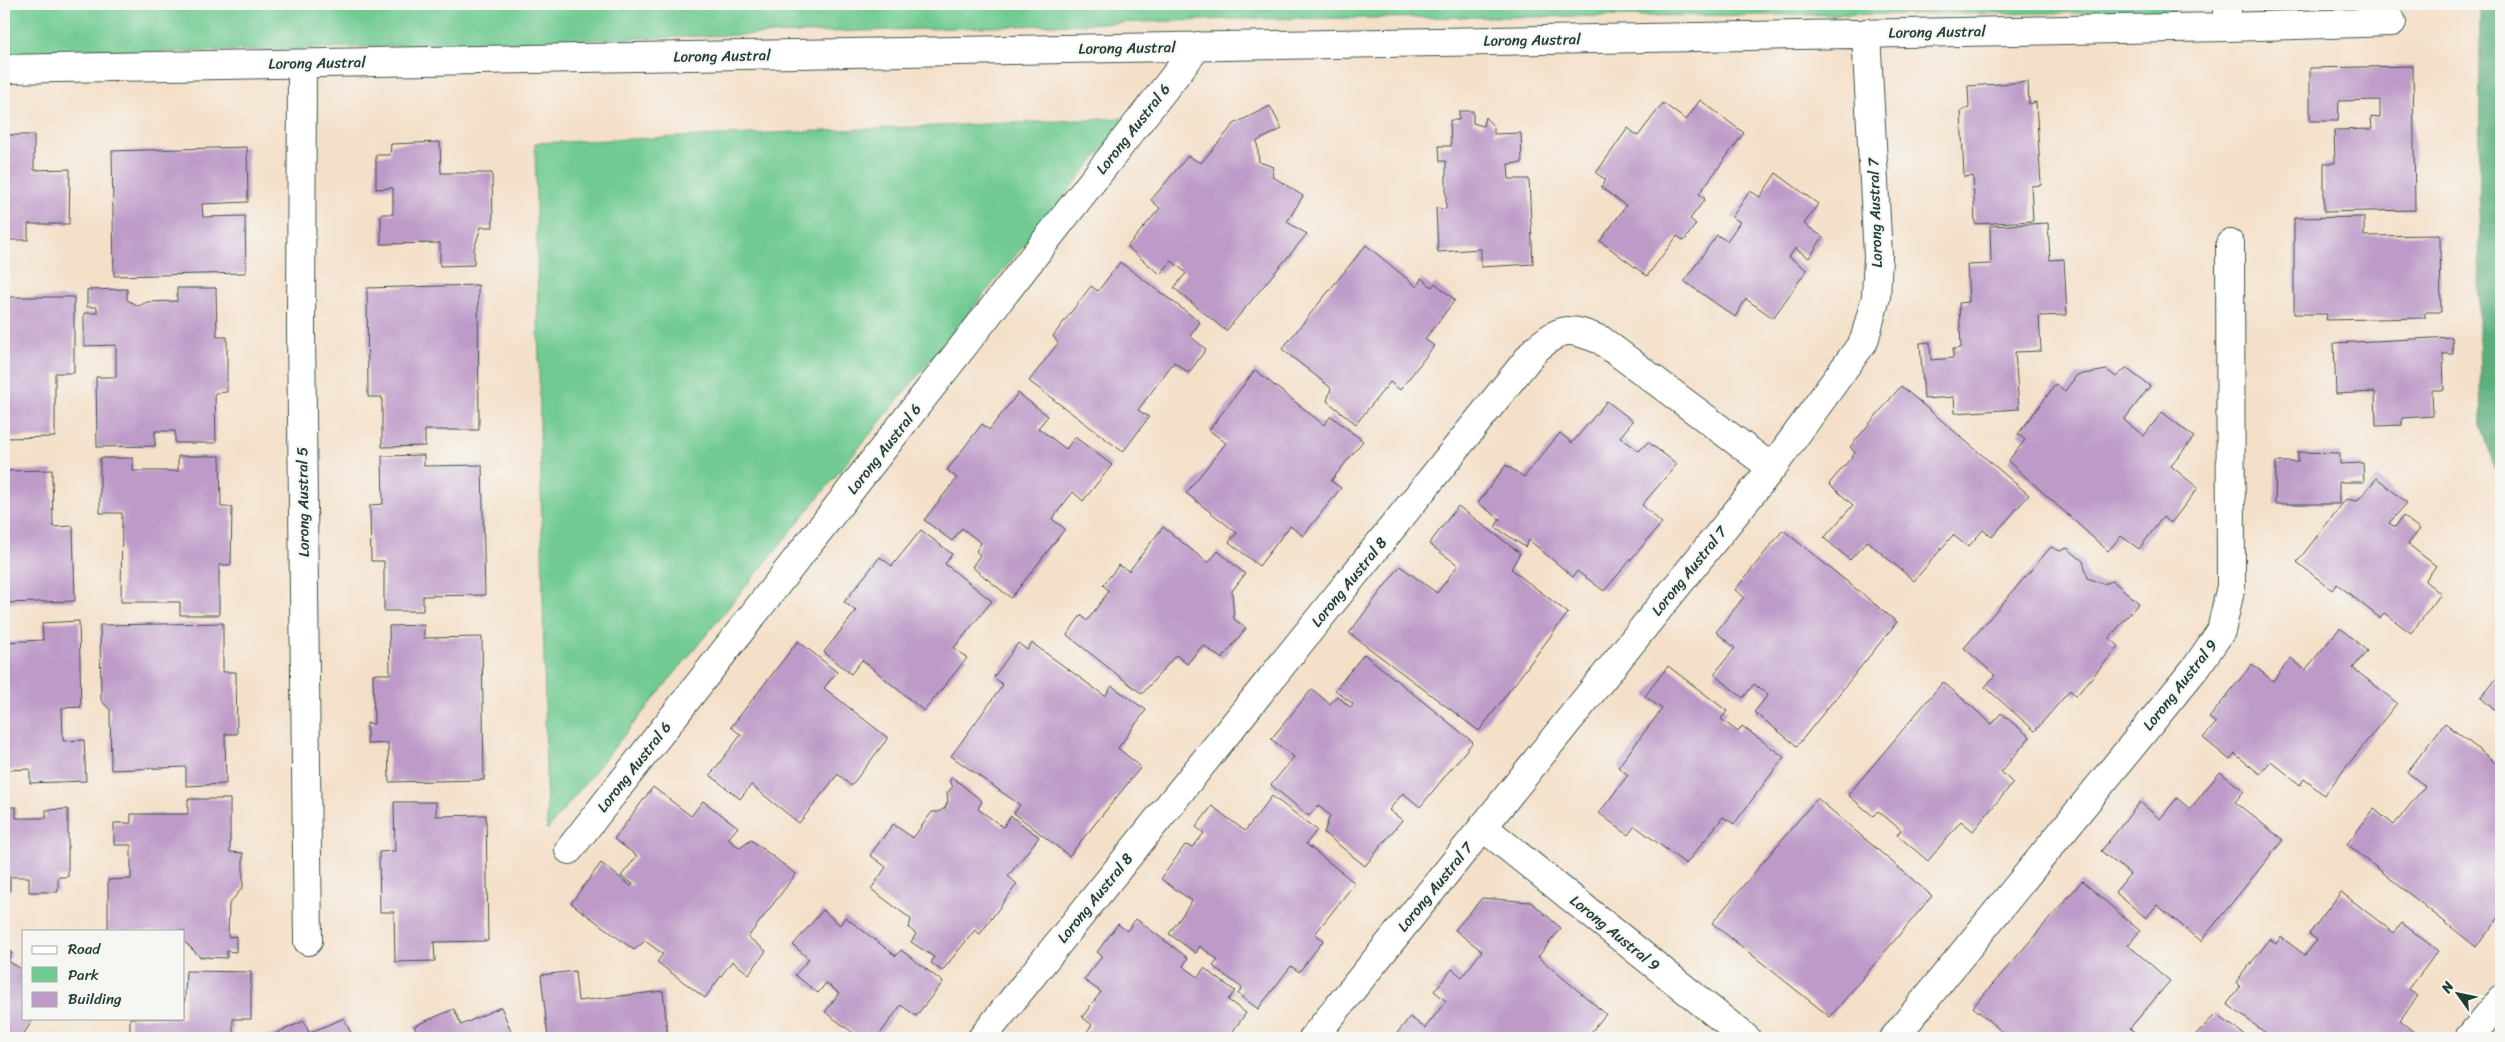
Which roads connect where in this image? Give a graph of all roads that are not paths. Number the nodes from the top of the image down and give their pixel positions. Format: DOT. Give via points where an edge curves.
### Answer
graph roads {
  1 [pos="2227,15"];
  2 [pos="2392,22"];
  3 [pos="1866,34"];
  4 [pos="1198,46"];
  5 [pos="302,64"];
  6 [pos="4,69"];
  7 [pos="2230,244"];
  8 [pos="1772,468"];
  9 [pos="1483,827"];
  10 [pos="569,850"];
  11 [pos="308,941"];
  12 [pos="2501,1000"];
  13 [pos="982,1038"];
  14 [pos="1313,1038"];
  15 [pos="1746,1038"];
  16 [pos="1894,1038"];
  17 [pos="2469,1038"];
  1 -- 2 [label="street, Lorong Austral"];
  1 -- 3 [label="street, Lorong Austral"];
  3 -- 4 [label="street, Lorong Austral"];
  3 -- 8 [label="street, Lorong Austral 7" via="1878,256 1876,297 1864,342"];
  4 -- 5 [label="street, Lorong Austral"];
  4 -- 10 [label="street, Lorong Austral 6"];
  5 -- 6 [label="street, Lorong Austral"];
  5 -- 11 [label="street, Lorong Austral 5" via="300,330"];
  7 -- 16 [label="street, Lorong Austral 9" via="2231,586 2221,631 2197,666"];
  8 -- 9 [label="street, Lorong Austral 7"];
  8 -- 13 [label="street, Lorong Austral 8" via="1601,340 1577,330 1554,333 1536,350"];
  9 -- 14 [label="street, Lorong Austral 7"];
  9 -- 15 [label="street, Lorong Austral 9"];
  12 -- 17 [label="street"];
}
